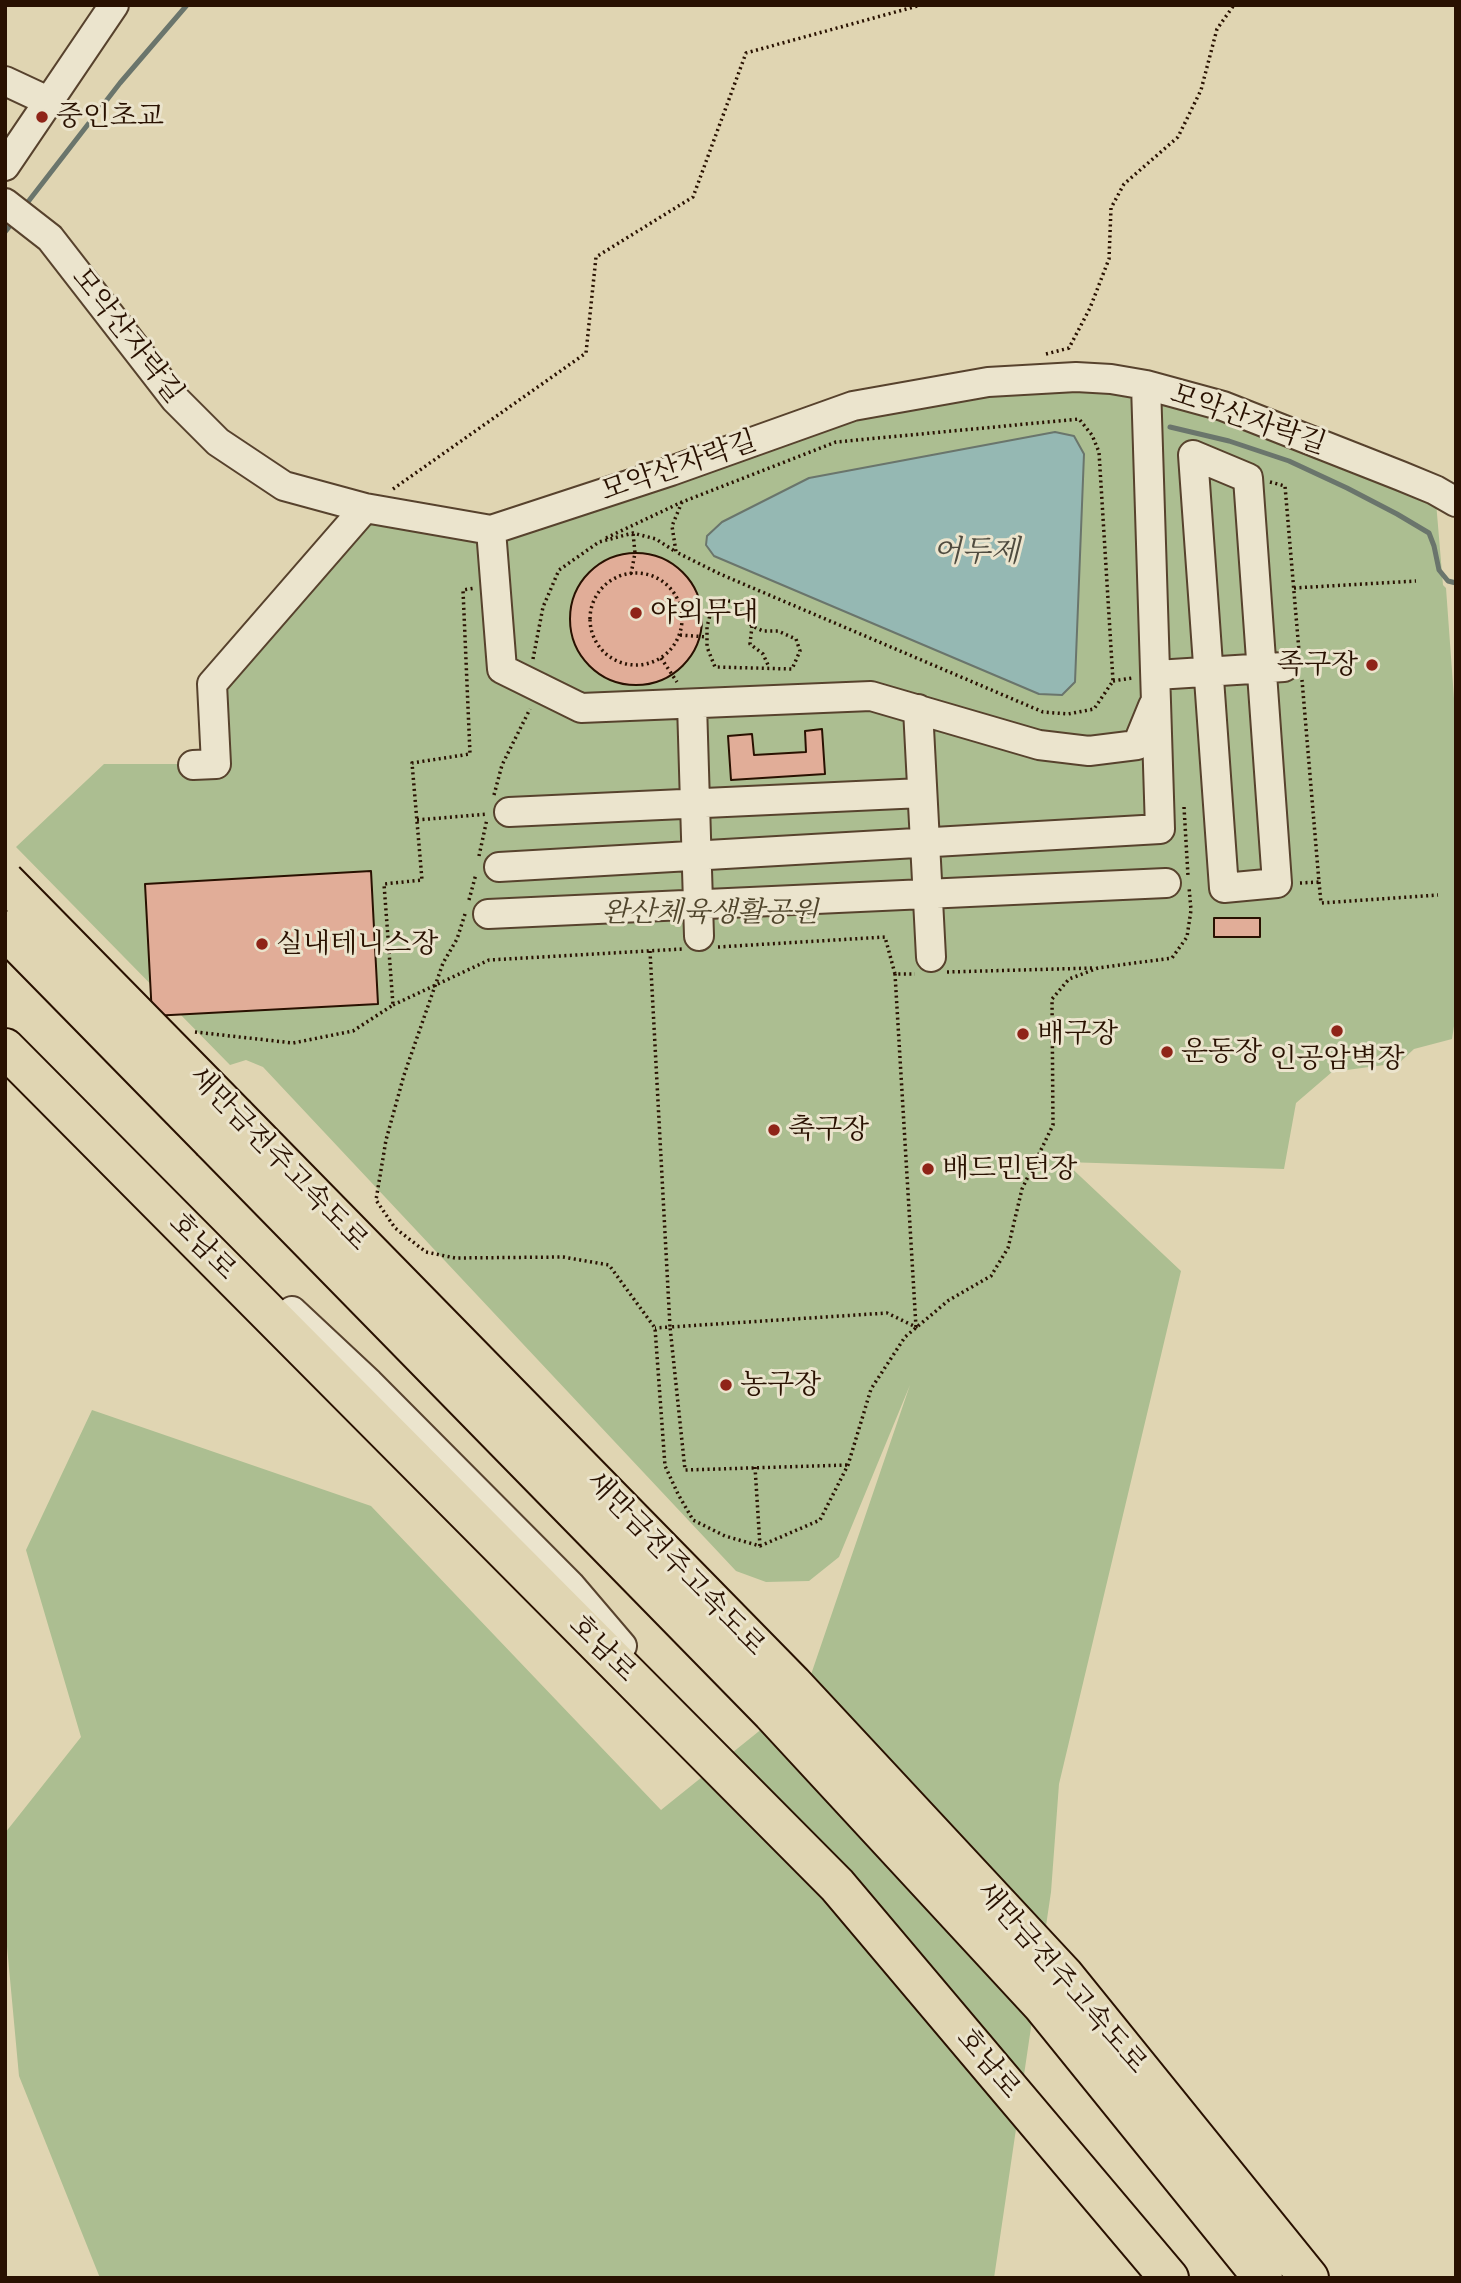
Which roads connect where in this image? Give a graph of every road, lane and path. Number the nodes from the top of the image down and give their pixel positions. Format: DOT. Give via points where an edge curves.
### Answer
graph roads {
  1 [pos="114,5"];
  2 [pos="921,5"];
  3 [pos="1234,5"];
  4 [pos="5,81"];
  5 [pos="48,101"];
  6 [pos="5,166"];
  7 [pos="5,203"];
  8 [pos="1036,377"];
  9 [pos="1146,385"];
  10 [pos="682,502"];
  11 [pos="1456,502"];
  12 [pos="365,508"];
  13 [pos="491,530"];
  14 [pos="633,533"];
  15 [pos="599,542"];
  16 [pos="676,552"];
  17 [pos="631,574"];
  18 [pos="1416,581"];
  19 [pos="481,587"];
  20 [pos="1294,588"];
  21 [pos="752,626"];
  22 [pos="680,635"];
  23 [pos="707,637"];
  24 [pos="769,667"];
  25 [pos="1273,667"];
  26 [pos="1209,671"];
  27 [pos="1157,685"];
  28 [pos="526,693"];
  29 [pos="692,704"];
  30 [pos="918,709"];
  31 [pos="534,710"];
  32 [pos="193,765"];
  33 [pos="922,793"];
  34 [pos="1184,799"];
  35 [pos="695,803"];
  36 [pos="497,807"];
  37 [pos="417,820"];
  38 [pos="925,842"];
  39 [pos="696,855"];
  40 [pos="499,867"];
  41 [pos="5,881"];
  42 [pos="1319,882"];
  43 [pos="1166,883"];
  44 [pos="928,894"];
  45 [pos="1438,895"];
  46 [pos="698,904"];
  47 [pos="474,910"];
  48 [pos="5,930"];
  49 [pos="698,944"];
  50 [pos="650,951"];
  51 [pos="5,957"];
  52 [pos="929,968"];
  53 [pos="1098,968"];
  54 [pos="895,974"];
  55 [pos="436,984"];
  56 [pos="393,1005"];
  57 [pos="196,1032"];
  58 [pos="6,1057"];
  59 [pos="121,1072"];
  60 [pos="224,1128"];
  61 [pos="670,1327"];
  62 [pos="655,1328"];
  63 [pos="916,1328"];
  64 [pos="848,1465"];
  65 [pos="755,1467"];
  66 [pos="760,1546"];
  67 [pos="1147,2278"];
  68 [pos="1169,2278"];
  69 [pos="1263,2278"];
  70 [pos="1309,2278"];
  1 -- 5 [label="street"];
  2 -- 12 [label="path" via="746,53 693,197 596,257 586,353"];
  3 -- 8 [label="path" via="1217,29 1201,90 1178,137 1124,184 1111,208 1109,259 1069,348 1037,356"];
  4 -- 5 [label="street"];
  5 -- 6 [label="street"];
  7 -- 12 [label="street, 모악산자락길" via="50,238 175,399 218,442 284,486"];
  8 -- 9 [label="street, 모악산자락길"];
  8 -- 13 [label="street, 모악산자락길" via="853,406"];
  9 -- 11 [label="street, 모악산자락길" via="1223,406 1424,485"];
  9 -- 27 [label="street"];
  10 -- 15 [label="path"];
  10 -- 16 [label="path" via="672,526"];
  10 -- 16 [label="path" via="836,442 1079,419 1099,452 1113,681 1094,709 1068,715 1043,712"];
  12 -- 13 [label="street, 모악산자락길"];
  12 -- 32 [label="street" via="212,684 216,764"];
  13 -- 28 [label="street" via="502,669"];
  14 -- 15 [label="path"];
  14 -- 16 [label="path" via="656,539"];
  14 -- 17 [label="path"];
  15 -- 28 [label="path" via="559,570 543,607"];
  17 -- 22 [label="path" via="659,579 671,589 679,603"];
  17 -- 22 [label="path" via="612,579 592,603 589,617 597,645 619,662 648,664 672,649"];
  18 -- 20 [label="path"];
  19 -- 37 [label="path" via="464,590 470,754 412,762"];
  21 -- 23 [label="path" via="731,601 717,601"];
  21 -- 24 [label="path" via="750,643"];
  21 -- 24 [label="path" via="796,639 800,650 792,669"];
  22 -- 23 [label="path"];
  23 -- 24 [label="path" via="715,667"];
  25 -- 26 [label="street"];
  25 -- 26 [label="street" via="1248,478 1193,455"];
  25 -- 26 [label="street" via="1277,883 1224,888"];
  26 -- 27 [label="street"];
  27 -- 30 [label="street" via="1137,745 1089,751 1039,745"];
  27 -- 38 [label="street" via="1160,829"];
  28 -- 29 [label="street" via="581,708"];
  28 -- 31 [label="path"];
  28 -- 36 [label="path" via="530,712 502,765"];
  29 -- 30 [label="street" via="871,696"];
  29 -- 35 [label="street"];
  30 -- 33 [label="street"];
  33 -- 35 [label="street"];
  33 -- 38 [label="street"];
  34 -- 53 [label="path" via="1191,910 1187,937 1172,958"];
  35 -- 36 [label="street"];
  35 -- 39 [label="street"];
  36 -- 37 [label="path"];
  36 -- 47 [label="path" via="476,876"];
  37 -- 56 [label="path" via="422,880 384,884"];
  38 -- 39 [label="street"];
  38 -- 44 [label="street"];
  39 -- 40 [label="street"];
  39 -- 46 [label="street"];
  41 -- 60 [label="highway, 새만금전주고속도로, bridge"];
  42 -- 45 [label="path" via="1321,903"];
  43 -- 44 [label="street"];
  44 -- 46 [label="street"];
  44 -- 52 [label="street"];
  46 -- 47 [label="street"];
  46 -- 49 [label="street"];
  47 -- 55 [label="path"];
  48 -- 60 [label="highway, 새만금전주고속도로, bridge"];
  49 -- 50 [label="path"];
  49 -- 54 [label="path" via="886,937"];
  50 -- 55 [label="path" via="489,960"];
  50 -- 61 [label="path"];
  51 -- 59 [label="street"];
  52 -- 53 [label="path"];
  52 -- 54 [label="path"];
  53 -- 63 [label="path" via="1069,979 1052,999 1053,1125 1022,1189 1008,1248 990,1276 949,1300"];
  54 -- 63 [label="path"];
  55 -- 56 [label="path"];
  55 -- 62 [label="path" via="386,1140 376,1200 395,1228 426,1252 455,1258 563,1257 609,1265"];
  56 -- 57 [label="path" via="353,1031 293,1042"];
  58 -- 67 [label="highway, 호남로" via="157,1222 822,1897"];
  58 -- 68 [label="highway, 호남로" via="837,1885"];
  60 -- 69 [label="highway, 새만금전주고속도로" via="1042,2005"];
  60 -- 70 [label="highway, 새만금전주고속도로" via="793,1684 1065,1975"];
  61 -- 62 [label="path"];
  61 -- 63 [label="path" via="887,1314"];
  61 -- 65 [label="path" via="685,1469"];
  62 -- 66 [label="path" via="665,1466 678,1494 693,1520"];
  63 -- 64 [label="path" via="905,1337 871,1389"];
  64 -- 65 [label="path"];
  64 -- 66 [label="path" via="820,1520"];
  65 -- 66 [label="path"];
}
